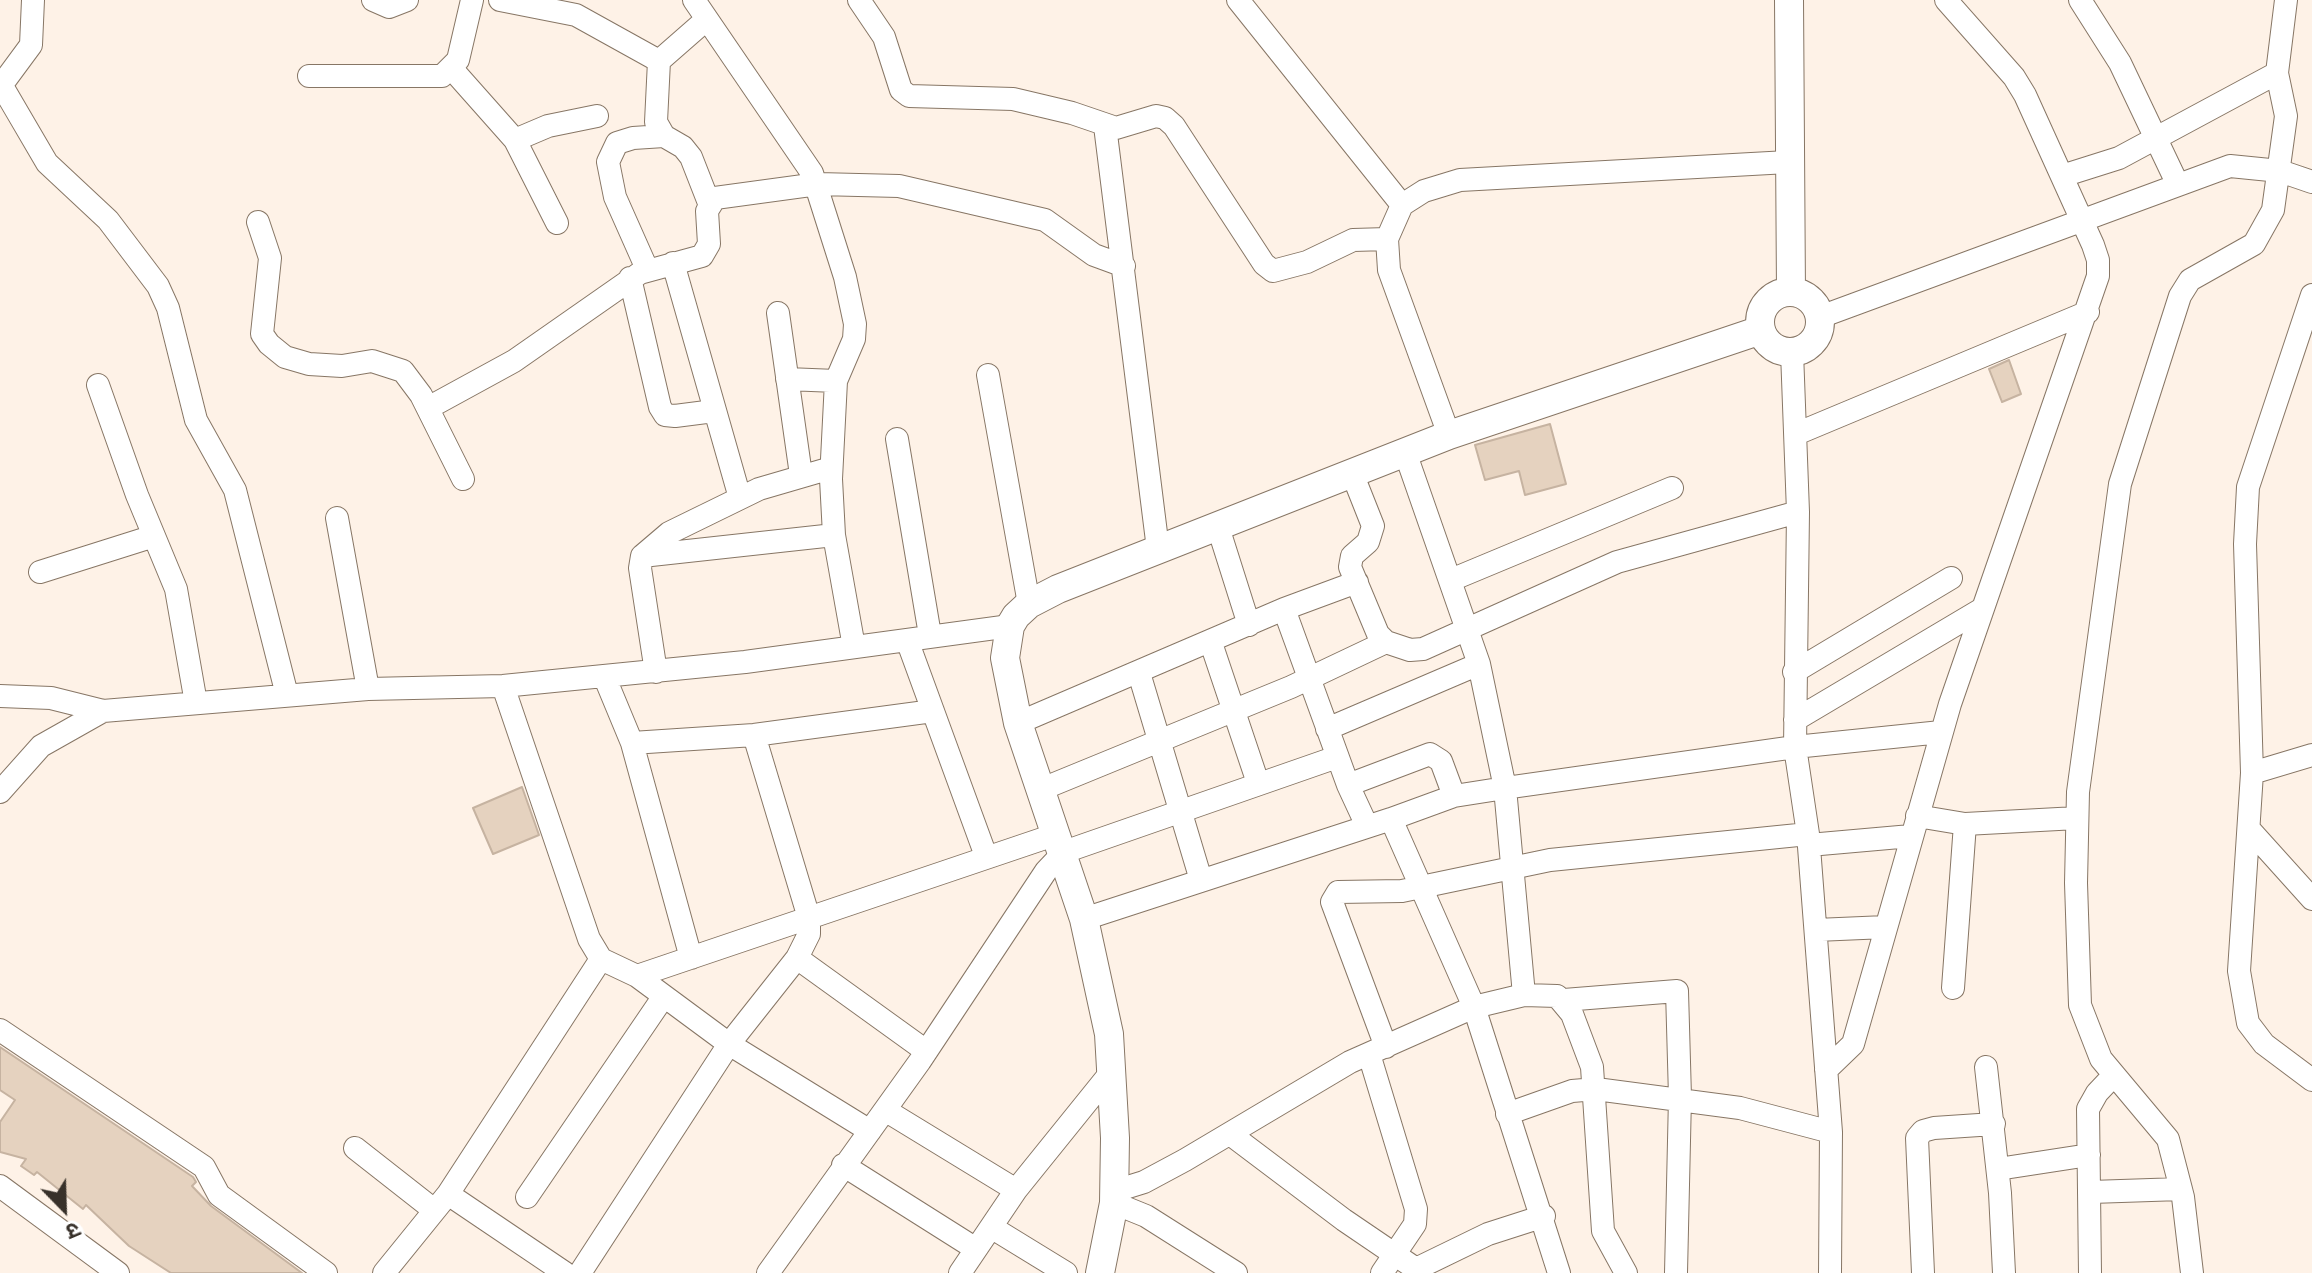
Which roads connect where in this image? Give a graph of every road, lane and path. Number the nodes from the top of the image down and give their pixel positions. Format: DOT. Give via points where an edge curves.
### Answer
graph roads {
  1 [pos="33,0"];
  2 [pos="373,0"];
  3 [pos="407,0"];
  4 [pos="472,0"];
  5 [pos="500,0"];
  6 [pos="694,0"];
  7 [pos="859,0"];
  8 [pos="1789,0"];
  9 [pos="2080,0"];
  10 [pos="2286,0"];
  11 [pos="1947,1"];
  12 [pos="1243,3"];
  13 [pos="707,19"];
  14 [pos="659,61"];
  15 [pos="452,69"];
  16 [pos="2277,73"];
  17 [pos="309,76"];
  18 [pos="1,86"];
  19 [pos="597,116"];
  20 [pos="1105,126"];
  21 [pos="664,136"];
  22 [pos="2157,139"];
  23 [pos="515,140"];
  24 [pos="1788,162"];
  25 [pos="2280,171"];
  26 [pos="2062,176"];
  27 [pos="2312,182"];
  28 [pos="818,184"];
  29 [pos="2178,185"];
  30 [pos="709,203"];
  31 [pos="1402,205"];
  32 [pos="2081,219"];
  33 [pos="258,222"];
  34 [pos="557,223"];
  35 [pos="1387,239"];
  36 [pos="673,263"];
  37 [pos="1124,266"];
  38 [pos="639,274"];
  39 [pos="1791,292"];
  40 [pos="2312,295"];
  41 [pos="2088,312"];
  42 [pos="778,313"];
  43 [pos="1820,317"];
  44 [pos="1761,330"];
  45 [pos="1792,352"];
  46 [pos="988,375"];
  47 [pos="787,379"];
  48 [pos="836,381"];
  49 [pos="98,385"];
  50 [pos="428,408"];
  51 [pos="714,411"];
  52 [pos="1796,434"];
  53 [pos="1449,435"];
  54 [pos="897,439"];
  55 [pos="1405,452"];
  56 [pos="831,468"];
  57 [pos="1352,473"];
  58 [pos="801,475"];
  59 [pos="463,479"];
  60 [pos="1672,488"];
  61 [pos="740,498"];
  62 [pos="1798,512"];
  63 [pos="337,518"];
  64 [pos="1218,527"];
  65 [pos="834,535"];
  66 [pos="154,536"];
  67 [pos="1158,549"];
  68 [pos="642,556"];
  69 [pos="40,572"];
  70 [pos="1951,578"];
  71 [pos="1451,580"];
  72 [pos="1357,582"];
  73 [pos="1029,604"];
  74 [pos="1284,609"];
  75 [pos="1982,609"];
  76 [pos="1249,625"];
  77 [pos="1010,626"];
  78 [pos="1465,630"];
  79 [pos="930,635"];
  80 [pos="907,640"];
  81 [pos="1386,642"];
  82 [pos="1211,643"];
  83 [pos="854,647"];
  84 [pos="1479,664"];
  85 [pos="656,672"];
  86 [pos="1794,672"];
  87 [pos="1139,673"];
  88 [pos="605,678"];
  89 [pos="1308,679"];
  90 [pos="503,686"];
  91 [pos="368,689"];
  92 [pos="287,695"];
  93 [pos="0,696"];
  94 [pos="196,703"];
  95 [pos="1234,710"];
  96 [pos="103,711"];
  97 [pos="933,711"];
  98 [pos="1795,720"];
  99 [pos="1018,723"];
  100 [pos="1327,729"];
  101 [pos="1941,732"];
  102 [pos="754,735"];
  103 [pos="1160,740"];
  104 [pos="632,743"];
  105 [pos="1795,747"];
  106 [pos="2312,755"];
  107 [pos="1337,757"];
  108 [pos="2252,773"];
  109 [pos="1258,783"];
  110 [pos="1348,785"];
  111 [pos="1505,788"];
  112 [pos="1042,789"];
  113 [pos="0,792"];
  114 [pos="1454,796"];
  115 [pos="1182,811"];
  116 [pos="2077,818"];
  117 [pos="1391,819"];
  118 [pos="1965,824"];
  119 [pos="1367,826"];
  120 [pos="1914,826"];
  121 [pos="2249,829"];
  122 [pos="1809,840"];
  123 [pos="1060,843"];
  124 [pos="986,856"];
  125 [pos="1513,866"];
  126 [pos="1201,880"];
  127 [pos="1422,887"];
  128 [pos="2312,899"];
  129 [pos="809,918"];
  130 [pos="1084,919"];
  131 [pos="1886,927"];
  132 [pos="1816,930"];
  133 [pos="691,958"];
  134 [pos="797,958"];
  135 [pos="601,959"];
  136 [pos="637,976"];
  137 [pos="1953,988"];
  138 [pos="1524,995"];
  139 [pos="664,996"];
  140 [pos="1564,1000"];
  141 [pos="1474,1007"];
  142 [pos="0,1030"];
  143 [pos="729,1044"];
  144 [pos="1378,1050"];
  145 [pos="926,1051"];
  146 [pos="1986,1067"];
  147 [pos="1826,1070"];
  148 [pos="1112,1071"];
  149 [pos="2114,1075"];
  150 [pos="2312,1080"];
  151 [pos="1596,1089"];
  152 [pos="1680,1097"];
  153 [pos="885,1110"];
  154 [pos="1507,1114"];
  155 [pos="1994,1124"];
  156 [pos="870,1131"];
  157 [pos="1831,1132"];
  158 [pos="1230,1134"];
  159 [pos="355,1148"];
  160 [pos="2089,1155"];
  161 [pos="843,1165"];
  162 [pos="1998,1169"];
  163 [pos="0,1186"];
  164 [pos="2181,1189"];
  165 [pos="1016,1190"];
  166 [pos="2091,1192"];
  167 [pos="527,1197"];
  168 [pos="1115,1197"];
  169 [pos="441,1202"];
  170 [pos="1544,1216"];
  171 [pos="991,1227"];
  172 [pos="976,1249"];
  173 [pos="1389,1264"];
  174 [pos="1419,1271"];
  175 [pos="118,1273"];
  176 [pos="326,1273"];
  177 [pos="384,1273"];
  178 [pos="565,1273"];
  179 [pos="580,1273"];
  180 [pos="768,1273"];
  181 [pos="960,1273"];
  182 [pos="1066,1273"];
  183 [pos="1100,1273"];
  184 [pos="1236,1273"];
  185 [pos="1559,1273"];
  186 [pos="1626,1273"];
  187 [pos="1676,1273"];
  188 [pos="1830,1273"];
  189 [pos="1923,1273"];
  190 [pos="2004,1273"];
  191 [pos="2090,1273"];
  192 [pos="2192,1273"];
  1 -- 18 [label="street" via="31,45"];
  2 -- 3 [label="street" via="389,7"];
  4 -- 15 [label="street"];
  5 -- 14 [label="street" via="576,15"];
  6 -- 13 [label="street"];
  7 -- 20 [label="street" via="884,37 900,88 909,96 1013,99"];
  8 -- 24 [label="main road"];
  9 -- 22 [label="street" via="2120,63"];
  10 -- 16 [label="street"];
  11 -- 26 [label="street" via="2014,77"];
  12 -- 31 [label="street"];
  13 -- 14 [label="street"];
  13 -- 28 [label="street"];
  14 -- 21 [label="street" via="656,122"];
  15 -- 17 [label="street" via="428,78"];
  15 -- 23 [label="street"];
  16 -- 22 [label="street"];
  16 -- 25 [label="street" via="2286,116"];
  18 -- 92 [label="street" via="47,163 108,220 163,297 196,420 235,490"];
  19 -- 23 [label="street" via="548,126"];
  20 -- 35 [label="street" via="1165,118 1273,271 1353,240"];
  20 -- 37 [label="street"];
  21 -- 30 [label="street" via="691,157"];
  21 -- 38 [label="street" via="617,143 608,162"];
  22 -- 26 [label="street"];
  22 -- 29 [label="street"];
  23 -- 34 [label="street"];
  24 -- 31 [label="street" via="1460,180 1424,191"];
  24 -- 39 [label="main road"];
  25 -- 27 [label="street"];
  25 -- 29 [label="street" via="2230,166"];
  25 -- 116 [label="street" via="2263,233 2254,244 2190,280 2180,296 2130,444 2108,557"];
  26 -- 32 [label="street"];
  28 -- 30 [label="street"];
  28 -- 37 [label="street" via="899,186 1045,220 1094,255"];
  28 -- 48 [label="street" via="855,324"];
  29 -- 32 [label="street"];
  30 -- 36 [label="street" via="707,251"];
  31 -- 35 [label="street"];
  32 -- 41 [label="street" via="2098,260"];
  32 -- 43 [label="street"];
  33 -- 50 [label="street" via="270,258 262,334 269,344 285,357 309,364 389,365 412,380"];
  35 -- 53 [label="street" via="1389,270"];
  36 -- 38 [label="street"];
  36 -- 51 [label="street"];
  37 -- 67 [label="street"];
  38 -- 50 [label="street" via="514,361"];
  38 -- 51 [label="street" via="660,407 665,415 675,416"];
  39 -- 43 [label="main road" via="1807,296"];
  39 -- 44 [label="main road" via="1766,302"];
  40 -- 108 [label="street" via="2248,487"];
  41 -- 52 [label="street"];
  41 -- 75 [label="street"];
  42 -- 47 [label="street"];
  43 -- 45 [label="main road" via="1810,345"];
  44 -- 45 [label="main road" via="1776,349"];
  44 -- 53 [label="main road"];
  45 -- 52 [label="street"];
  46 -- 73 [label="street"];
  47 -- 48 [label="street"];
  47 -- 58 [label="street"];
  48 -- 56 [label="street"];
  49 -- 66 [label="street"];
  50 -- 59 [label="street"];
  51 -- 61 [label="street"];
  52 -- 62 [label="street"];
  53 -- 55 [label="main road"];
  54 -- 79 [label="street"];
  55 -- 57 [label="main road"];
  55 -- 71 [label="street"];
  56 -- 58 [label="street"];
  56 -- 65 [label="street"];
  57 -- 64 [label="main road"];
  57 -- 72 [label="street" via="1373,526 1368,542 1352,556 1350,567"];
  58 -- 61 [label="street"];
  60 -- 71 [label="street"];
  61 -- 68 [label="street" via="669,533"];
  62 -- 78 [label="street" via="1617,562"];
  62 -- 86 [label="street"];
  63 -- 91 [label="street"];
  64 -- 67 [label="main road"];
  64 -- 76 [label="street"];
  65 -- 68 [label="street"];
  65 -- 83 [label="street"];
  66 -- 69 [label="street"];
  66 -- 94 [label="street" via="176,589"];
  67 -- 73 [label="main road"];
  68 -- 85 [label="street"];
  70 -- 86 [label="street"];
  71 -- 78 [label="street"];
  72 -- 74 [label="street"];
  72 -- 81 [label="street"];
  73 -- 77 [label="main road"];
  74 -- 76 [label="street"];
  74 -- 89 [label="street"];
  75 -- 98 [label="street"];
  75 -- 101 [label="street"];
  76 -- 82 [label="street"];
  77 -- 79 [label="street"];
  77 -- 99 [label="main road" via="1005,658"];
  78 -- 81 [label="street" via="1423,649"];
  78 -- 84 [label="street"];
  79 -- 80 [label="street"];
  80 -- 83 [label="street"];
  80 -- 97 [label="street"];
  81 -- 89 [label="street"];
  82 -- 87 [label="street"];
  82 -- 95 [label="street"];
  83 -- 85 [label="street"];
  84 -- 100 [label="street"];
  84 -- 111 [label="street"];
  85 -- 88 [label="street"];
  86 -- 98 [label="street"];
  87 -- 99 [label="street"];
  87 -- 103 [label="street"];
  88 -- 90 [label="street"];
  88 -- 104 [label="street"];
  89 -- 95 [label="street"];
  89 -- 100 [label="street"];
  90 -- 91 [label="street"];
  90 -- 135 [label="street" via="589,939"];
  91 -- 92 [label="street"];
  92 -- 94 [label="street"];
  93 -- 96 [label="street" via="51,698"];
  94 -- 96 [label="street"];
  95 -- 103 [label="street"];
  95 -- 109 [label="street"];
  96 -- 113 [label="street" via="41,746"];
  97 -- 102 [label="street"];
  97 -- 124 [label="street"];
  98 -- 105 [label="street"];
  99 -- 112 [label="main road"];
  100 -- 107 [label="street"];
  101 -- 105 [label="street"];
  101 -- 120 [label="street"];
  102 -- 104 [label="street"];
  102 -- 129 [label="street"];
  103 -- 112 [label="street"];
  103 -- 115 [label="street"];
  104 -- 133 [label="street"];
  105 -- 111 [label="street"];
  105 -- 122 [label="street"];
  106 -- 108 [label="street"];
  107 -- 109 [label="street"];
  107 -- 110 [label="street"];
  108 -- 121 [label="street"];
  109 -- 115 [label="street"];
  110 -- 114 [label="street" via="1430,754 1441,761"];
  110 -- 119 [label="street"];
  111 -- 114 [label="street"];
  111 -- 125 [label="street"];
  112 -- 123 [label="main road"];
  114 -- 117 [label="street"];
  115 -- 123 [label="street"];
  115 -- 126 [label="street"];
  116 -- 118 [label="street"];
  116 -- 149 [label="street" via="2077,984 2092,1040"];
  117 -- 119 [label="street"];
  117 -- 127 [label="street"];
  118 -- 120 [label="street"];
  118 -- 137 [label="street"];
  119 -- 126 [label="street"];
  120 -- 122 [label="street"];
  120 -- 131 [label="street"];
  121 -- 128 [label="street"];
  121 -- 150 [label="street" via="2239,971 2244,1010 2264,1044"];
  122 -- 125 [label="street"];
  122 -- 132 [label="street"];
  123 -- 124 [label="street"];
  123 -- 130 [label="main road"];
  123 -- 145 [label="street"];
  124 -- 129 [label="street"];
  125 -- 127 [label="street"];
  125 -- 138 [label="street"];
  126 -- 130 [label="street"];
  127 -- 141 [label="street"];
  127 -- 144 [label="street" via="1333,895"];
  129 -- 133 [label="street"];
  129 -- 134 [label="street" via="809,934"];
  130 -- 148 [label="main road"];
  131 -- 132 [label="street"];
  131 -- 147 [label="street" via="1853,1044"];
  132 -- 147 [label="street"];
  133 -- 136 [label="street"];
  134 -- 143 [label="street"];
  134 -- 145 [label="street"];
  135 -- 136 [label="street"];
  135 -- 169 [label="street"];
  136 -- 139 [label="street"];
  138 -- 140 [label="street"];
  138 -- 141 [label="street"];
  139 -- 143 [label="street"];
  139 -- 167 [label="street"];
  140 -- 151 [label="street" via="1584,1039"];
  140 -- 152 [label="street" via="1677,991"];
  141 -- 144 [label="street"];
  141 -- 154 [label="street"];
  142 -- 176 [label="street" via="204,1167 219,1195"];
  143 -- 156 [label="street"];
  143 -- 179 [label="street"];
  144 -- 158 [label="street"];
  144 -- 173 [label="street" via="1416,1209 1415,1224"];
  145 -- 153 [label="street"];
  146 -- 155 [label="street"];
  147 -- 157 [label="street"];
  148 -- 165 [label="street"];
  148 -- 168 [label="main road"];
  149 -- 160 [label="street" via="2088,1109"];
  149 -- 164 [label="street" via="2168,1139"];
  151 -- 152 [label="street"];
  151 -- 154 [label="street" via="1572,1091"];
  151 -- 186 [label="street" via="1603,1231"];
  152 -- 157 [label="street"];
  152 -- 187 [label="street"];
  153 -- 156 [label="street"];
  153 -- 165 [label="street"];
  154 -- 170 [label="street" via="1527,1181"];
  155 -- 162 [label="street"];
  155 -- 189 [label="street" via="1934,1128 1917,1138"];
  156 -- 161 [label="street"];
  157 -- 188 [label="street"];
  158 -- 168 [label="street"];
  158 -- 173 [label="street"];
  159 -- 169 [label="street"];
  160 -- 162 [label="street"];
  160 -- 166 [label="street"];
  161 -- 172 [label="street"];
  161 -- 180 [label="street"];
  162 -- 190 [label="street"];
  163 -- 175 [label="street"];
  164 -- 166 [label="street"];
  164 -- 192 [label="street"];
  165 -- 171 [label="street"];
  166 -- 191 [label="street"];
  168 -- 183 [label="main road"];
  168 -- 184 [label="street"];
  169 -- 177 [label="street"];
  169 -- 178 [label="street"];
  170 -- 174 [label="street" via="1488,1234"];
  170 -- 185 [label="street"];
  171 -- 172 [label="street"];
  171 -- 182 [label="street"];
  172 -- 181 [label="street"];
  173 -- 174 [label="street"];
}
